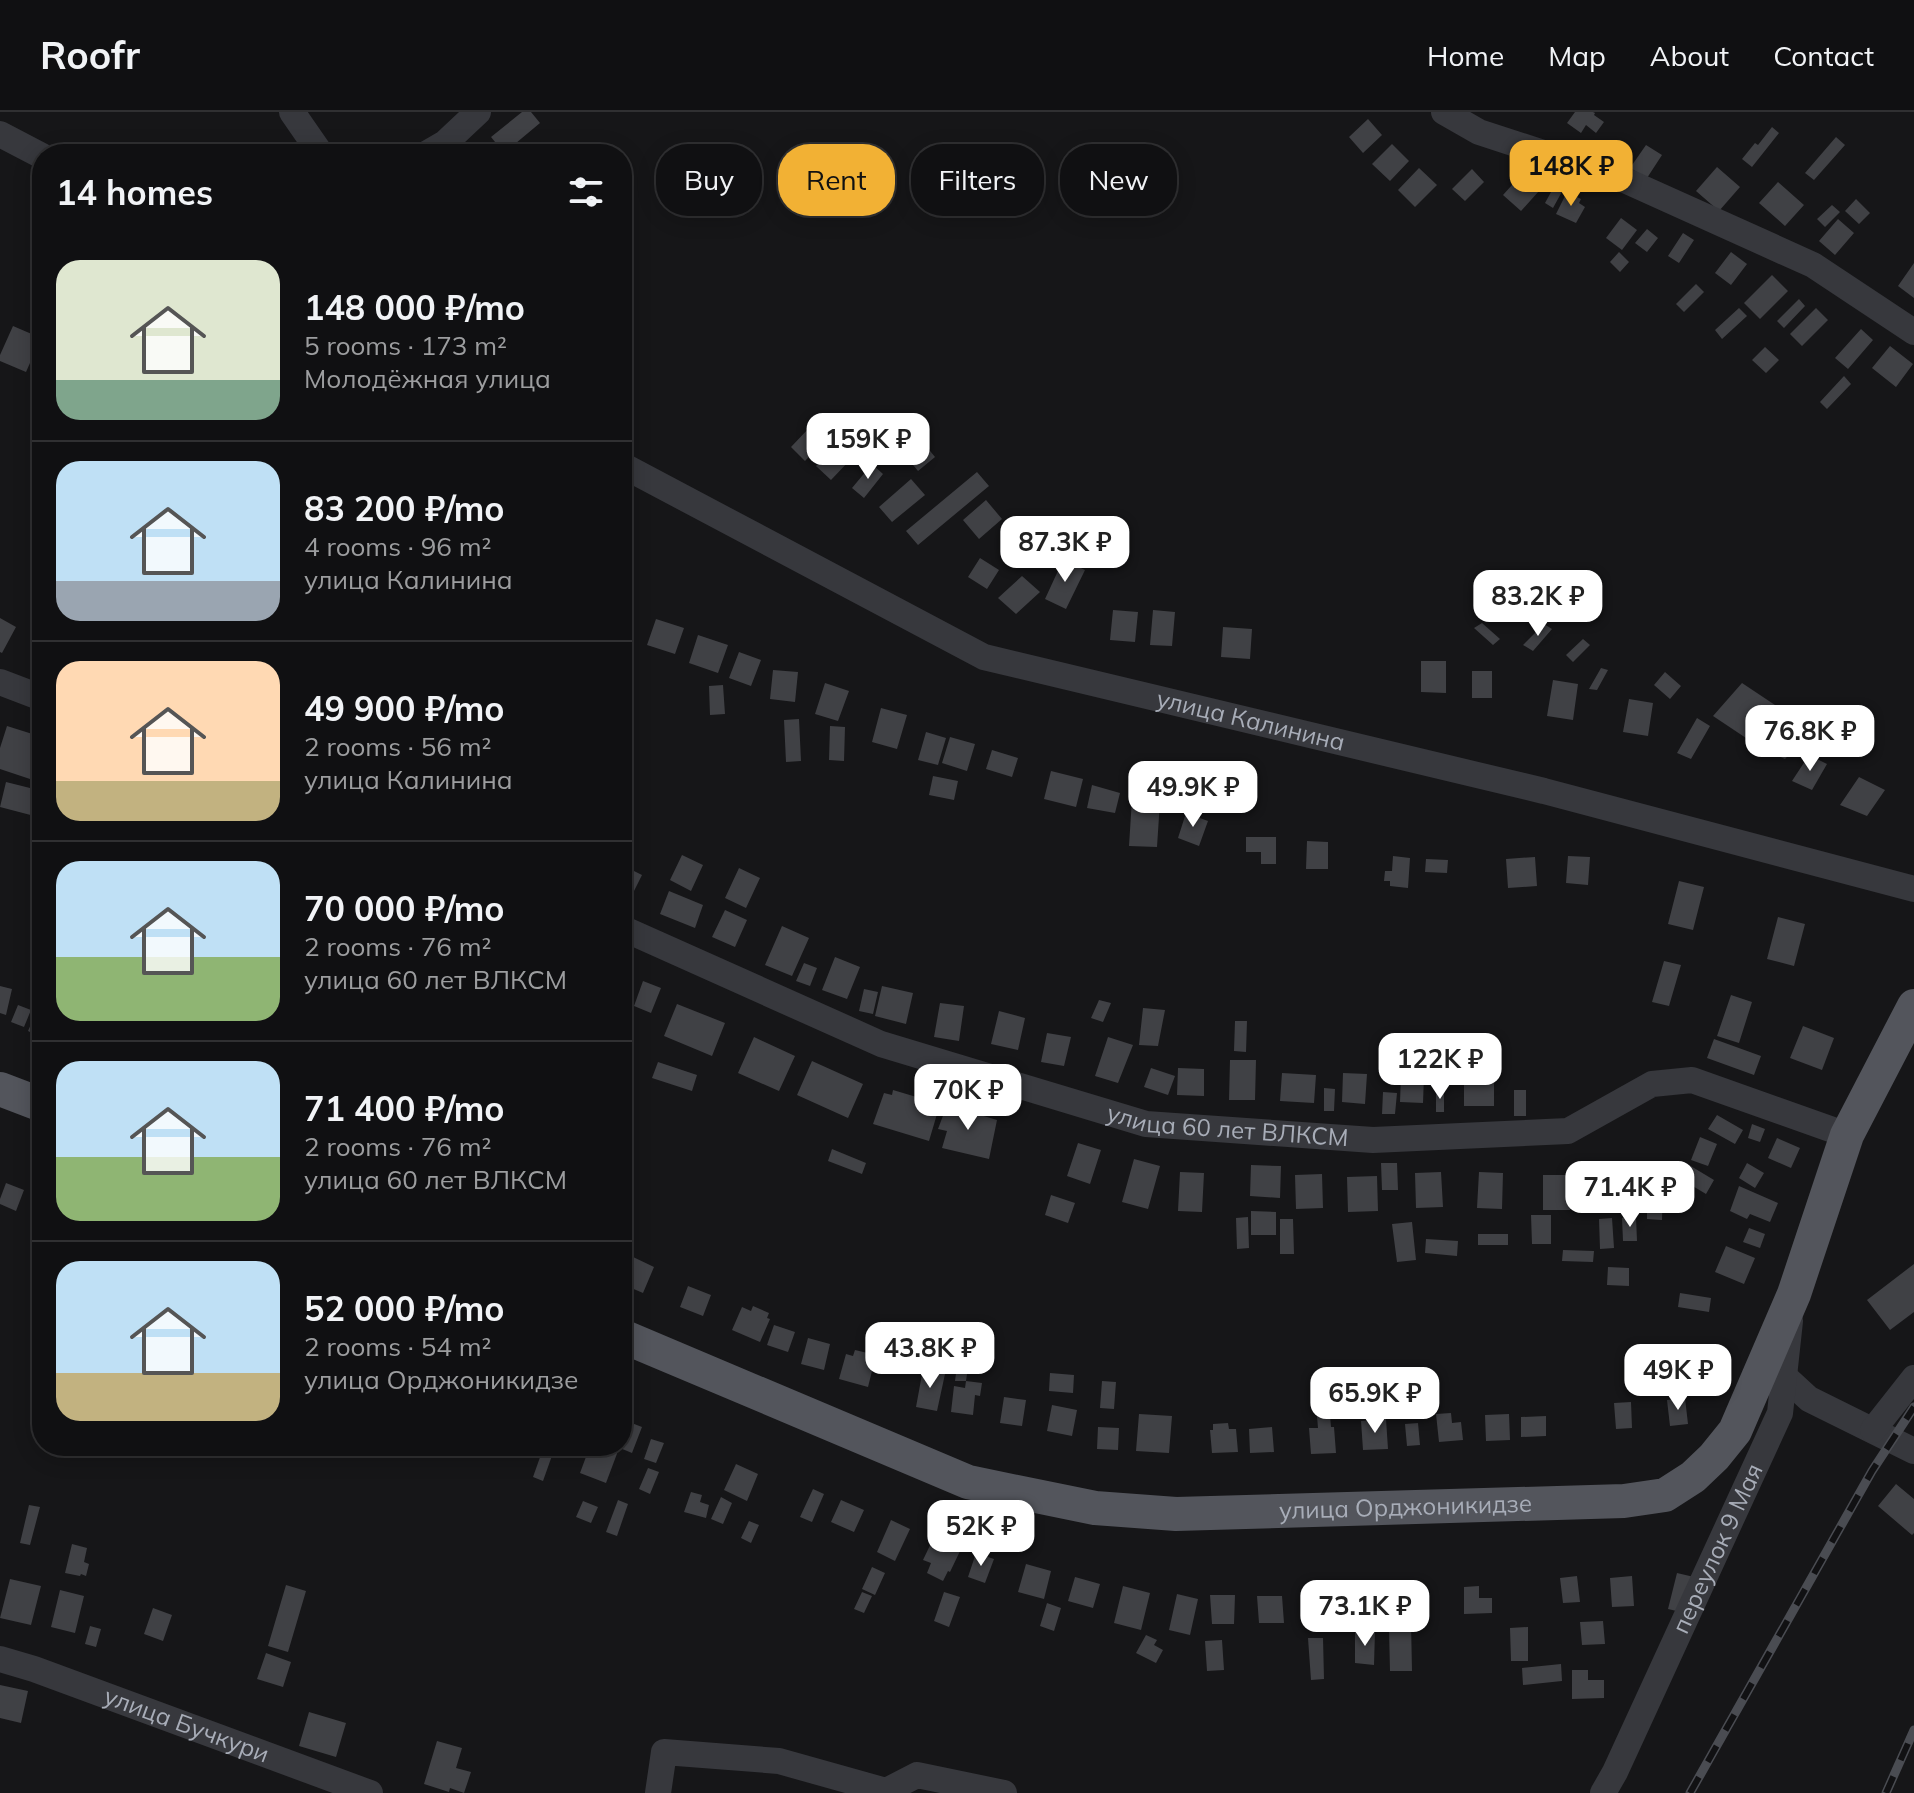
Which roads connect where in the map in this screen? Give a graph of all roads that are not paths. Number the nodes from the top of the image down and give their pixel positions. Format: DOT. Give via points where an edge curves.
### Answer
graph roads {
  1 [pos="292,112"];
  2 [pos="478,112"];
  3 [pos="1444,112"];
  4 [pos="0,134"];
  5 [pos="314,144"];
  6 [pos="443,144"];
  7 [pos="32,151"];
  8 [pos="1914,332"];
  9 [pos="632,470"];
  10 [pos="0,682"];
  11 [pos="32,694"];
  12 [pos="1914,889"];
  13 [pos="632,932"];
  14 [pos="1914,1006"];
  15 [pos="0,1089"];
  16 [pos="32,1101"];
  17 [pos="1847,1135"];
  18 [pos="1794,1294"];
  19 [pos="632,1340"];
  20 [pos="1784,1376"];
  21 [pos="1914,1378"];
  22 [pos="1873,1430"];
  23 [pos="1914,1451"];
  24 [pos="0,1659"];
  25 [pos="886,1792"];
  26 [pos="370,1793"];
  27 [pos="658,1793"];
  28 [pos="1004,1793"];
  29 [pos="1603,1793"];
  1 -- 5 [label="street"];
  2 -- 6 [label="street"];
  3 -- 8 [label="street" via="1479,132 1620,178 1813,265"];
  4 -- 7 [label="street"];
  9 -- 12 [label="street, улица Калинина" via="984,657 1544,791"];
  10 -- 11 [label="street"];
  13 -- 17 [label="street, улица 60 лет ВЛКСМ" via="881,1044 1146,1124 1373,1140 1568,1131 1652,1084 1692,1080"];
  14 -- 17 [label="main road, улица Орджоникидзе"];
  15 -- 16 [label="main road"];
  17 -- 18 [label="main road, улица Орджоникидзе"];
  18 -- 19 [label="main road, улица Орджоникидзе" via="1735,1431 1714,1457 1665,1495 1608,1501 1176,1514 1095,1508 968,1482"];
  18 -- 20 [label="street, переулок 9 Мая"];
  20 -- 22 [label="street" via="1809,1399"];
  20 -- 29 [label="street, переулок 9 Мая" via="1780,1413"];
  21 -- 22 [label="street"];
  22 -- 23 [label="street"];
  24 -- 26 [label="street, улица Бучкури"];
  25 -- 27 [label="street" via="779,1761 664,1752"];
  25 -- 28 [label="street" via="917,1775"];
}
